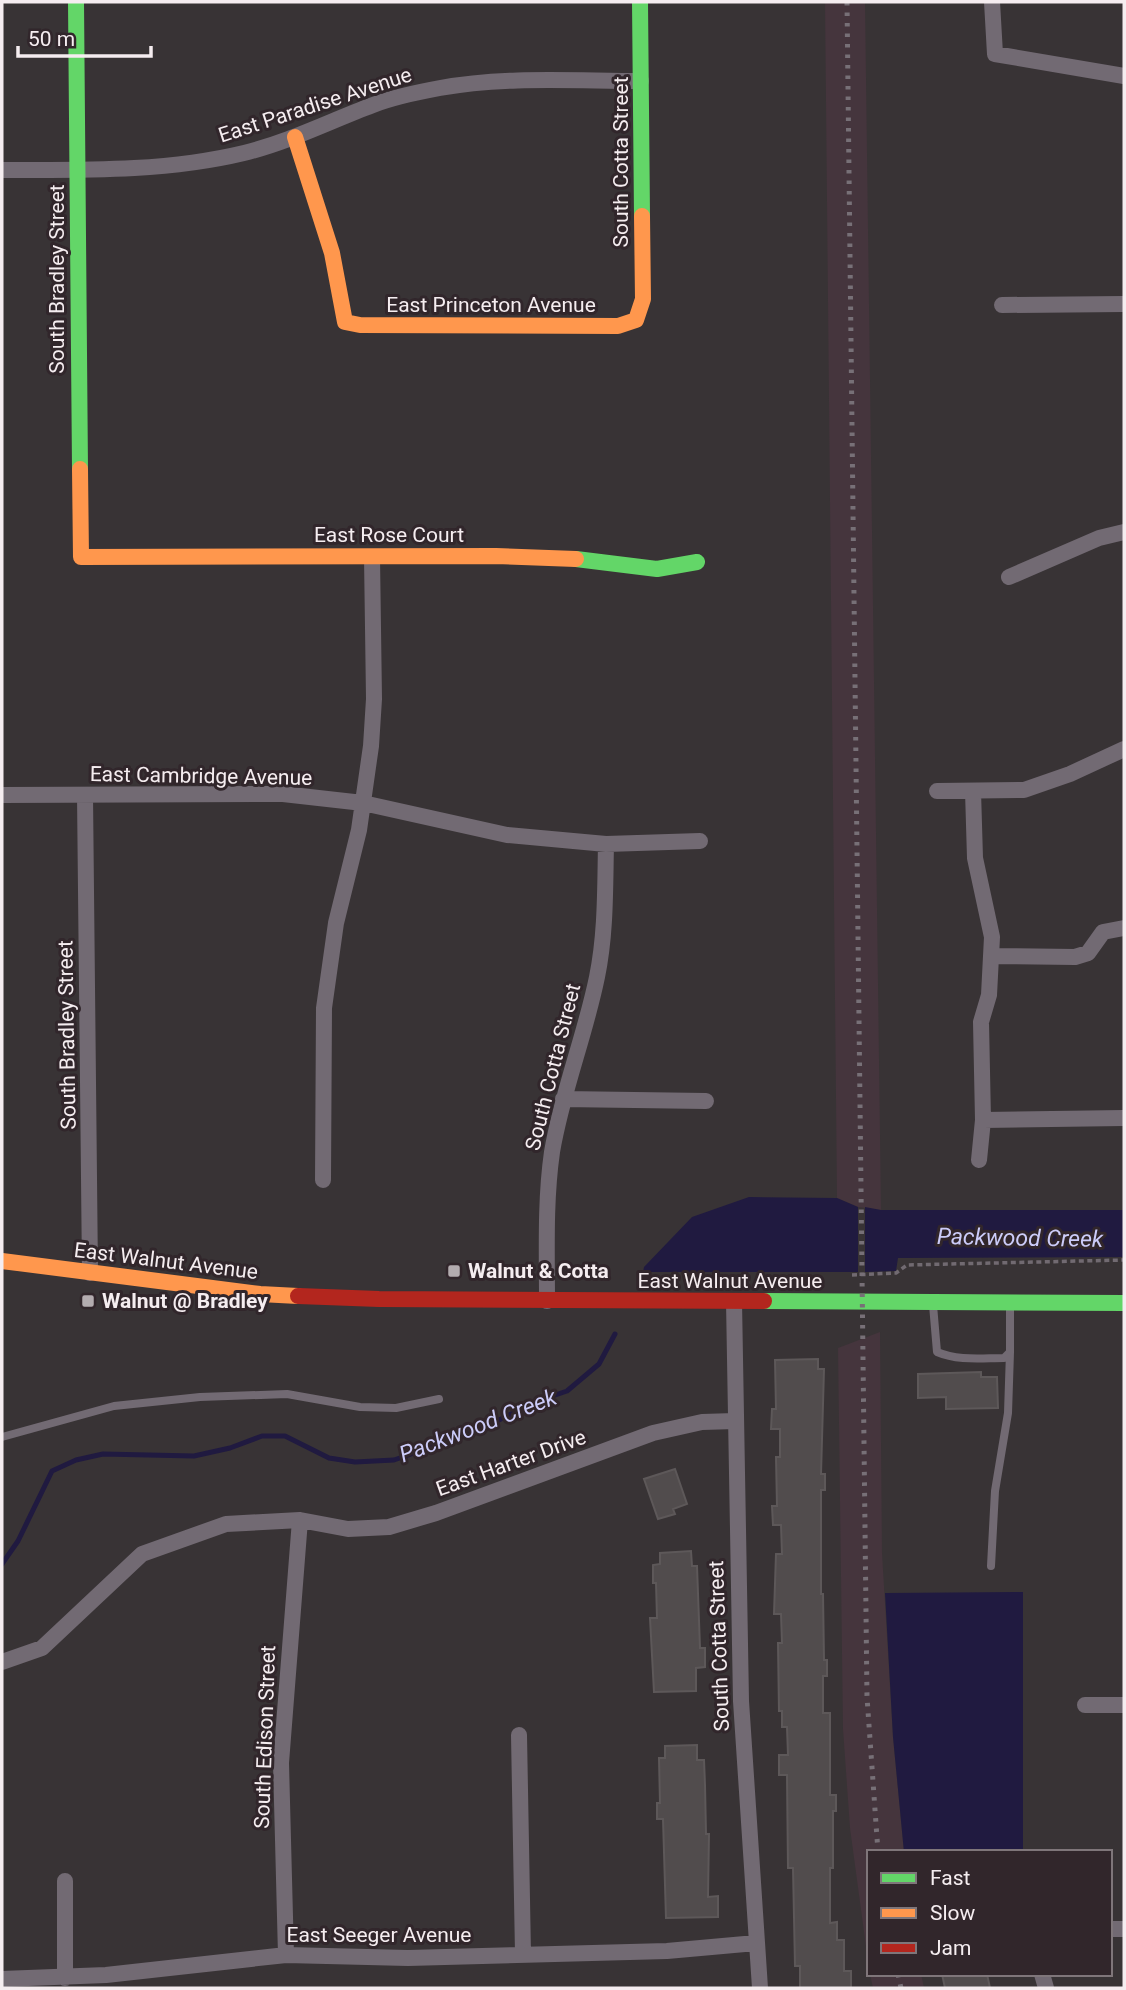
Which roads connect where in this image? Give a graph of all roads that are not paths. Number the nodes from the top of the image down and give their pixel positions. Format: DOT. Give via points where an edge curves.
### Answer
graph roads {
  1 [pos="76,2"];
  2 [pos="640,2"];
  3 [pos="992,2"];
  4 [pos="1124,76"];
  5 [pos="641,81"];
  6 [pos="295,137"];
  7 [pos="2,170"];
  8 [pos="78,170"];
  9 [pos="1124,304"];
  10 [pos="1002,305"];
  11 [pos="636,320"];
  12 [pos="1124,532"];
  13 [pos="81,556"];
  14 [pos="372,557"];
  15 [pos="697,562"];
  16 [pos="1009,576"];
  17 [pos="1124,749"];
  18 [pos="937,792"];
  19 [pos="973,792"];
  20 [pos="2,795"];
  21 [pos="85,795"];
  22 [pos="363,803"];
  23 [pos="699,841"];
  24 [pos="606,844"];
  25 [pos="1124,928"];
  26 [pos="992,956"];
  27 [pos="563,1099"];
  28 [pos="706,1101"];
  29 [pos="1124,1118"];
  30 [pos="983,1120"];
  31 [pos="979,1160"];
  32 [pos="323,1180"];
  33 [pos="2,1261"];
  34 [pos="90,1273"];
  35 [pos="547,1301"];
  36 [pos="734,1301"];
  37 [pos="932,1302"];
  38 [pos="1010,1303"];
  39 [pos="1124,1303"];
  40 [pos="1010,1352"];
  41 [pos="439,1399"];
  42 [pos="736,1421"];
  43 [pos="2,1437"];
  44 [pos="300,1520"];
  45 [pos="992,1566"];
  46 [pos="2,1662"];
  47 [pos="1085,1705"];
  48 [pos="1124,1705"];
  49 [pos="519,1735"];
  50 [pos="65,1881"];
  51 [pos="756,1943"];
  52 [pos="523,1954"];
  53 [pos="286,1955"];
  54 [pos="65,1978"];
  55 [pos="2,1979"];
  56 [pos="760,1988"];
  1 -- 8 [label="street, South Bradley Street"];
  2 -- 5 [label="street, South Cotta Street"];
  3 -- 4 [label="street" via="995,54"];
  5 -- 6 [label="street, East Paradise Avenue" via="502,81 442,88 376,103"];
  5 -- 11 [label="street, South Cotta Street" via="643,299"];
  6 -- 8 [label="street, East Paradise Avenue" via="195,163"];
  6 -- 11 [label="street, East Princeton Avenue" via="332,253 345,322 360,326 618,326"];
  7 -- 8 [label="street, East Paradise Avenue"];
  8 -- 13 [label="street, South Bradley Street"];
  9 -- 10 [label="street"];
  12 -- 16 [label="street"];
  13 -- 14 [label="street, East Rose Court"];
  14 -- 15 [label="street, East Rose Court" via="556,557 657,569"];
  14 -- 22 [label="street" via="374,699"];
  17 -- 19 [label="street" via="1024,790"];
  18 -- 19 [label="street"];
  19 -- 26 [label="street" via="975,858"];
  20 -- 21 [label="street, East Cambridge Avenue"];
  21 -- 22 [label="street, East Cambridge Avenue" via="283,794"];
  21 -- 34 [label="street, South Bradley Street"];
  22 -- 24 [label="street, East Cambridge Avenue" via="507,835"];
  22 -- 32 [label="street" via="336,923 324,1007"];
  23 -- 24 [label="street, East Cambridge Avenue"];
  24 -- 27 [label="street, South Cotta Street" via="598,974"];
  25 -- 26 [label="street" via="1103,932 1088,953 1074,957"];
  26 -- 30 [label="street" via="981,1022"];
  27 -- 28 [label="street"];
  27 -- 35 [label="street, South Cotta Street" via="548,1198"];
  29 -- 30 [label="street"];
  30 -- 31 [label="street"];
  33 -- 34 [label="street, East Walnut Avenue"];
  34 -- 35 [label="street, East Walnut Avenue" via="260,1294"];
  35 -- 36 [label="street, East Walnut Avenue"];
  36 -- 37 [label="street, East Walnut Avenue"];
  36 -- 42 [label="street, South Cotta Street"];
  37 -- 38 [label="street, East Walnut Avenue"];
  37 -- 40 [label="lane" via="937,1352 951,1358 983,1359 1004,1358"];
  38 -- 39 [label="street, East Walnut Avenue"];
  38 -- 40 [label="lane"];
  40 -- 45 [label="lane"];
  41 -- 43 [label="lane" via="396,1408 360,1407 287,1394 200,1397 114,1406"];
  42 -- 44 [label="street, East Harter Drive" via="702,1422 653,1433 401,1524 348,1529"];
  42 -- 51 [label="street, South Cotta Street" via="741,1701"];
  44 -- 46 [label="street, East Harter Drive" via="226,1524 142,1554 42,1648"];
  44 -- 53 [label="street, South Edison Street" via="281,1763"];
  47 -- 48 [label="street"];
  49 -- 52 [label="street"];
  50 -- 54 [label="street"];
  51 -- 52 [label="street, East Seeger Avenue" via="667,1951"];
  51 -- 56 [label="street, South Cotta Street"];
  52 -- 53 [label="street, East Seeger Avenue" via="408,1958"];
  53 -- 54 [label="street, East Seeger Avenue"];
  54 -- 55 [label="street, East Seeger Avenue"];
}
